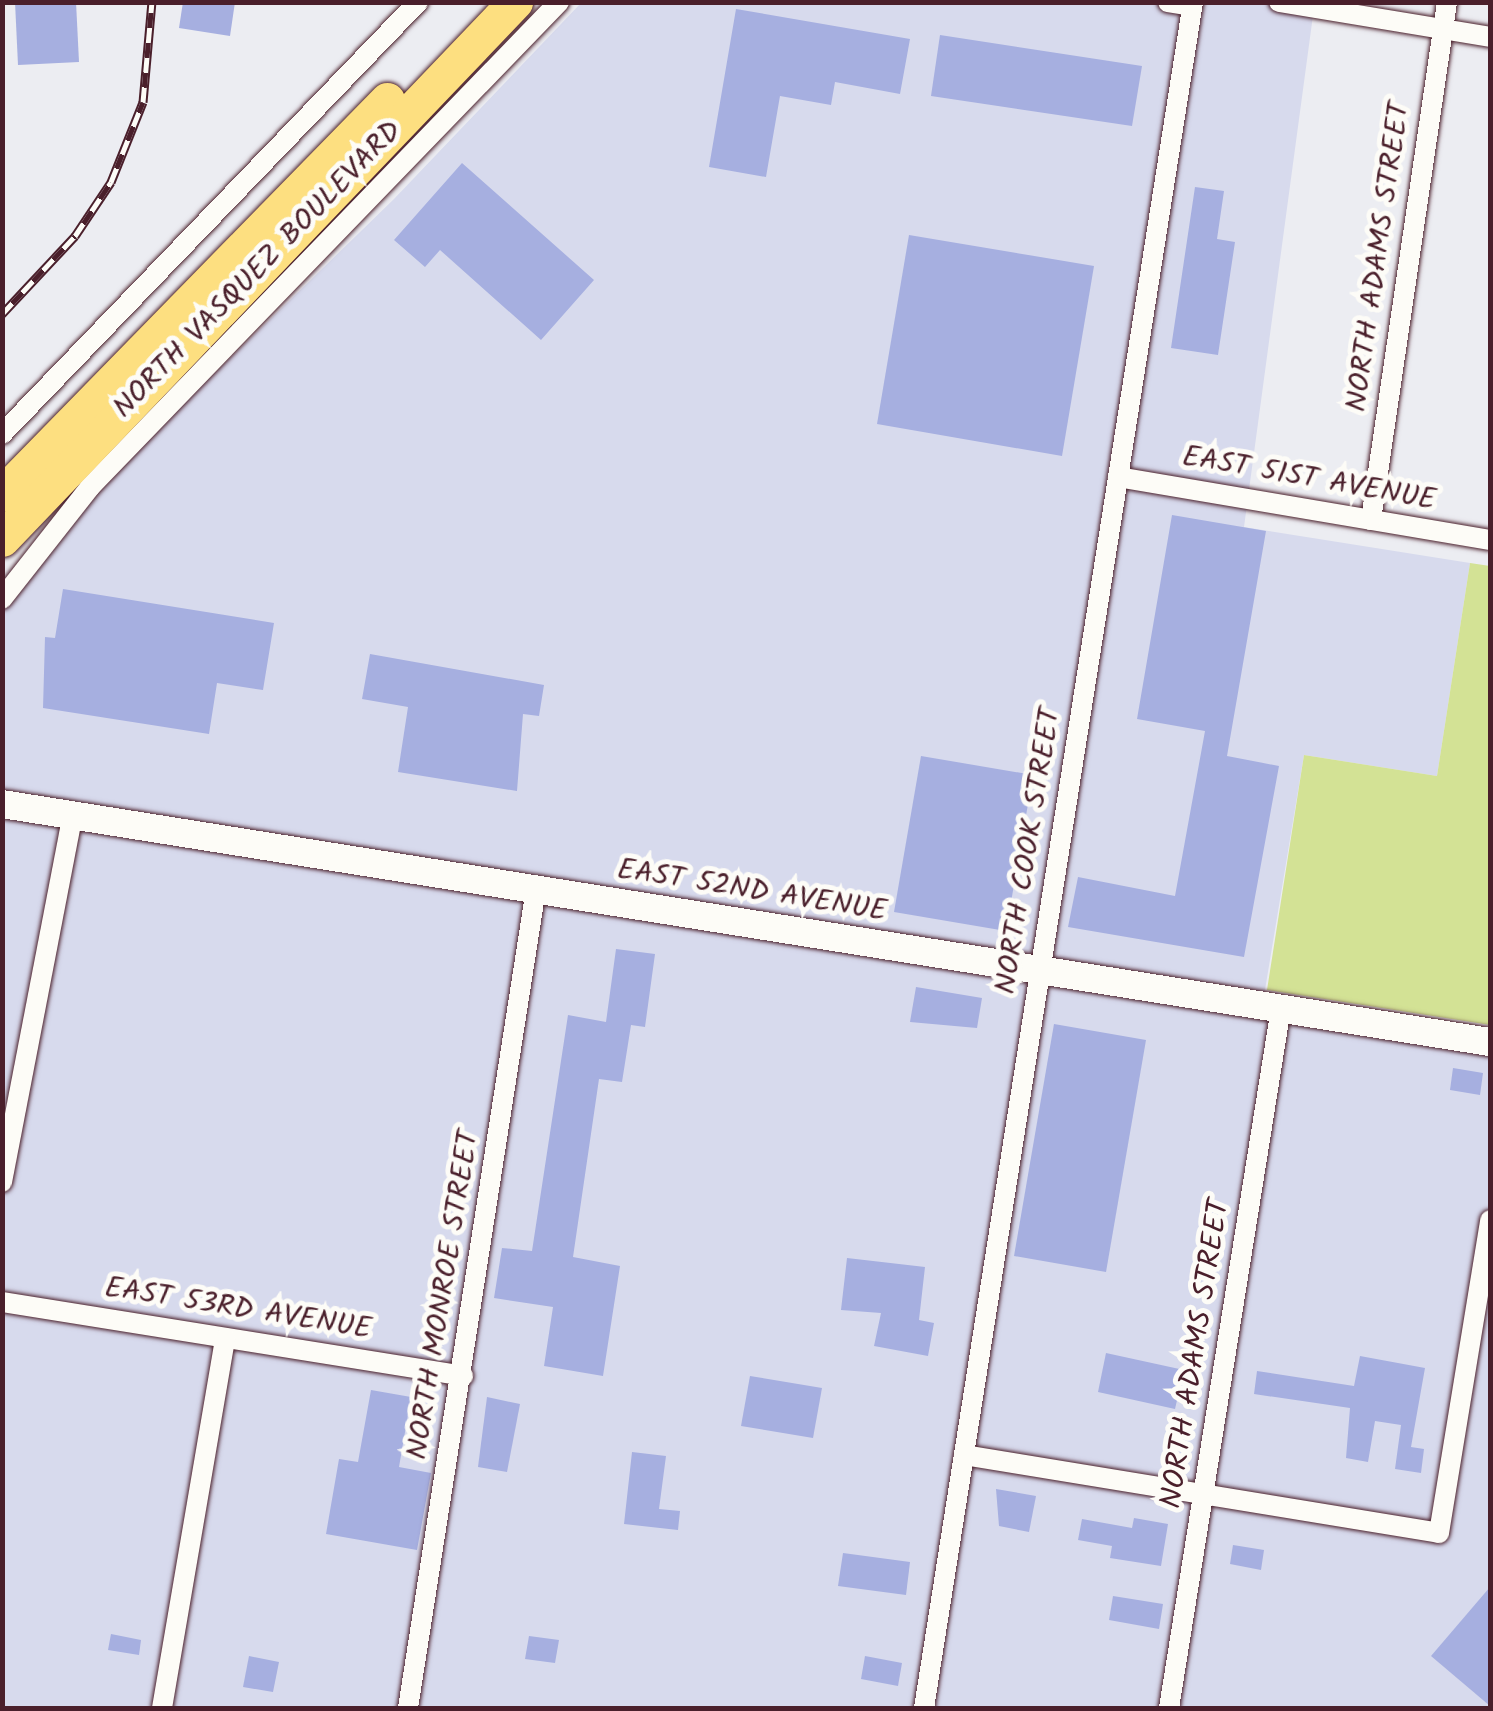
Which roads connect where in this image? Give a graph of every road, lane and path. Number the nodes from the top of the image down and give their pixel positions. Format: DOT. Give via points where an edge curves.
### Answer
graph roads {
  1 [pos="418,2"];
  2 [pos="482,2"];
  3 [pos="515,2"];
  4 [pos="559,2"];
  5 [pos="1168,2"];
  6 [pos="1280,2"];
  7 [pos="1447,2"];
  8 [pos="1193,4"];
  9 [pos="1443,29"];
  10 [pos="1490,37"];
  11 [pos="2,434"];
  12 [pos="1118,477"];
  13 [pos="2,494"];
  14 [pos="1371,520"];
  15 [pos="2,539"];
  16 [pos="1490,540"];
  17 [pos="2,600"];
  18 [pos="2,804"];
  19 [pos="72,816"];
  20 [pos="536,889"];
  21 [pos="1040,970"];
  22 [pos="1281,1008"];
  23 [pos="1490,1042"];
  24 [pos="2,1182"];
  25 [pos="1490,1220"];
  26 [pos="2,1302"];
  27 [pos="225,1338"];
  28 [pos="463,1376"];
  29 [pos="964,1455"];
  30 [pos="1204,1494"];
  31 [pos="162,1708"];
  32 [pos="408,1708"];
  33 [pos="924,1708"];
  34 [pos="1169,1708"];
  1 -- 11 [label="street"];
  2 -- 13 [label="highway, NORTH VASQUEZ BOULEVARD"];
  3 -- 15 [label="highway, NORTH VASQUEZ BOULEVARD"];
  4 -- 17 [label="street" via="90,487"];
  5 -- 8 [label="street"];
  6 -- 9 [label="street"];
  7 -- 9 [label="street, NORTH ADAMS STREET"];
  8 -- 12 [label="street, NORTH COOK STREET"];
  9 -- 10 [label="street"];
  9 -- 14 [label="street, NORTH ADAMS STREET"];
  12 -- 14 [label="street, EAST 51ST AVENUE"];
  12 -- 21 [label="street, NORTH COOK STREET"];
  14 -- 16 [label="street, EAST 51ST AVENUE"];
  18 -- 19 [label="street, EAST 52ND AVENUE"];
  19 -- 20 [label="street, EAST 52ND AVENUE"];
  19 -- 24 [label="street"];
  20 -- 21 [label="street, EAST 52ND AVENUE"];
  20 -- 28 [label="street, NORTH MONROE STREET"];
  21 -- 22 [label="street, EAST 52ND AVENUE"];
  21 -- 29 [label="street, NORTH COOK STREET"];
  22 -- 23 [label="street, EAST 52ND AVENUE"];
  22 -- 30 [label="street, NORTH ADAMS STREET"];
  25 -- 30 [label="street" via="1439,1533"];
  26 -- 27 [label="street, EAST 53RD AVENUE"];
  27 -- 28 [label="street, EAST 53RD AVENUE"];
  27 -- 31 [label="street"];
  28 -- 32 [label="street, NORTH MONROE STREET"];
  29 -- 30 [label="street"];
  29 -- 33 [label="street, NORTH COOK STREET"];
  30 -- 34 [label="street, NORTH ADAMS STREET"];
}
